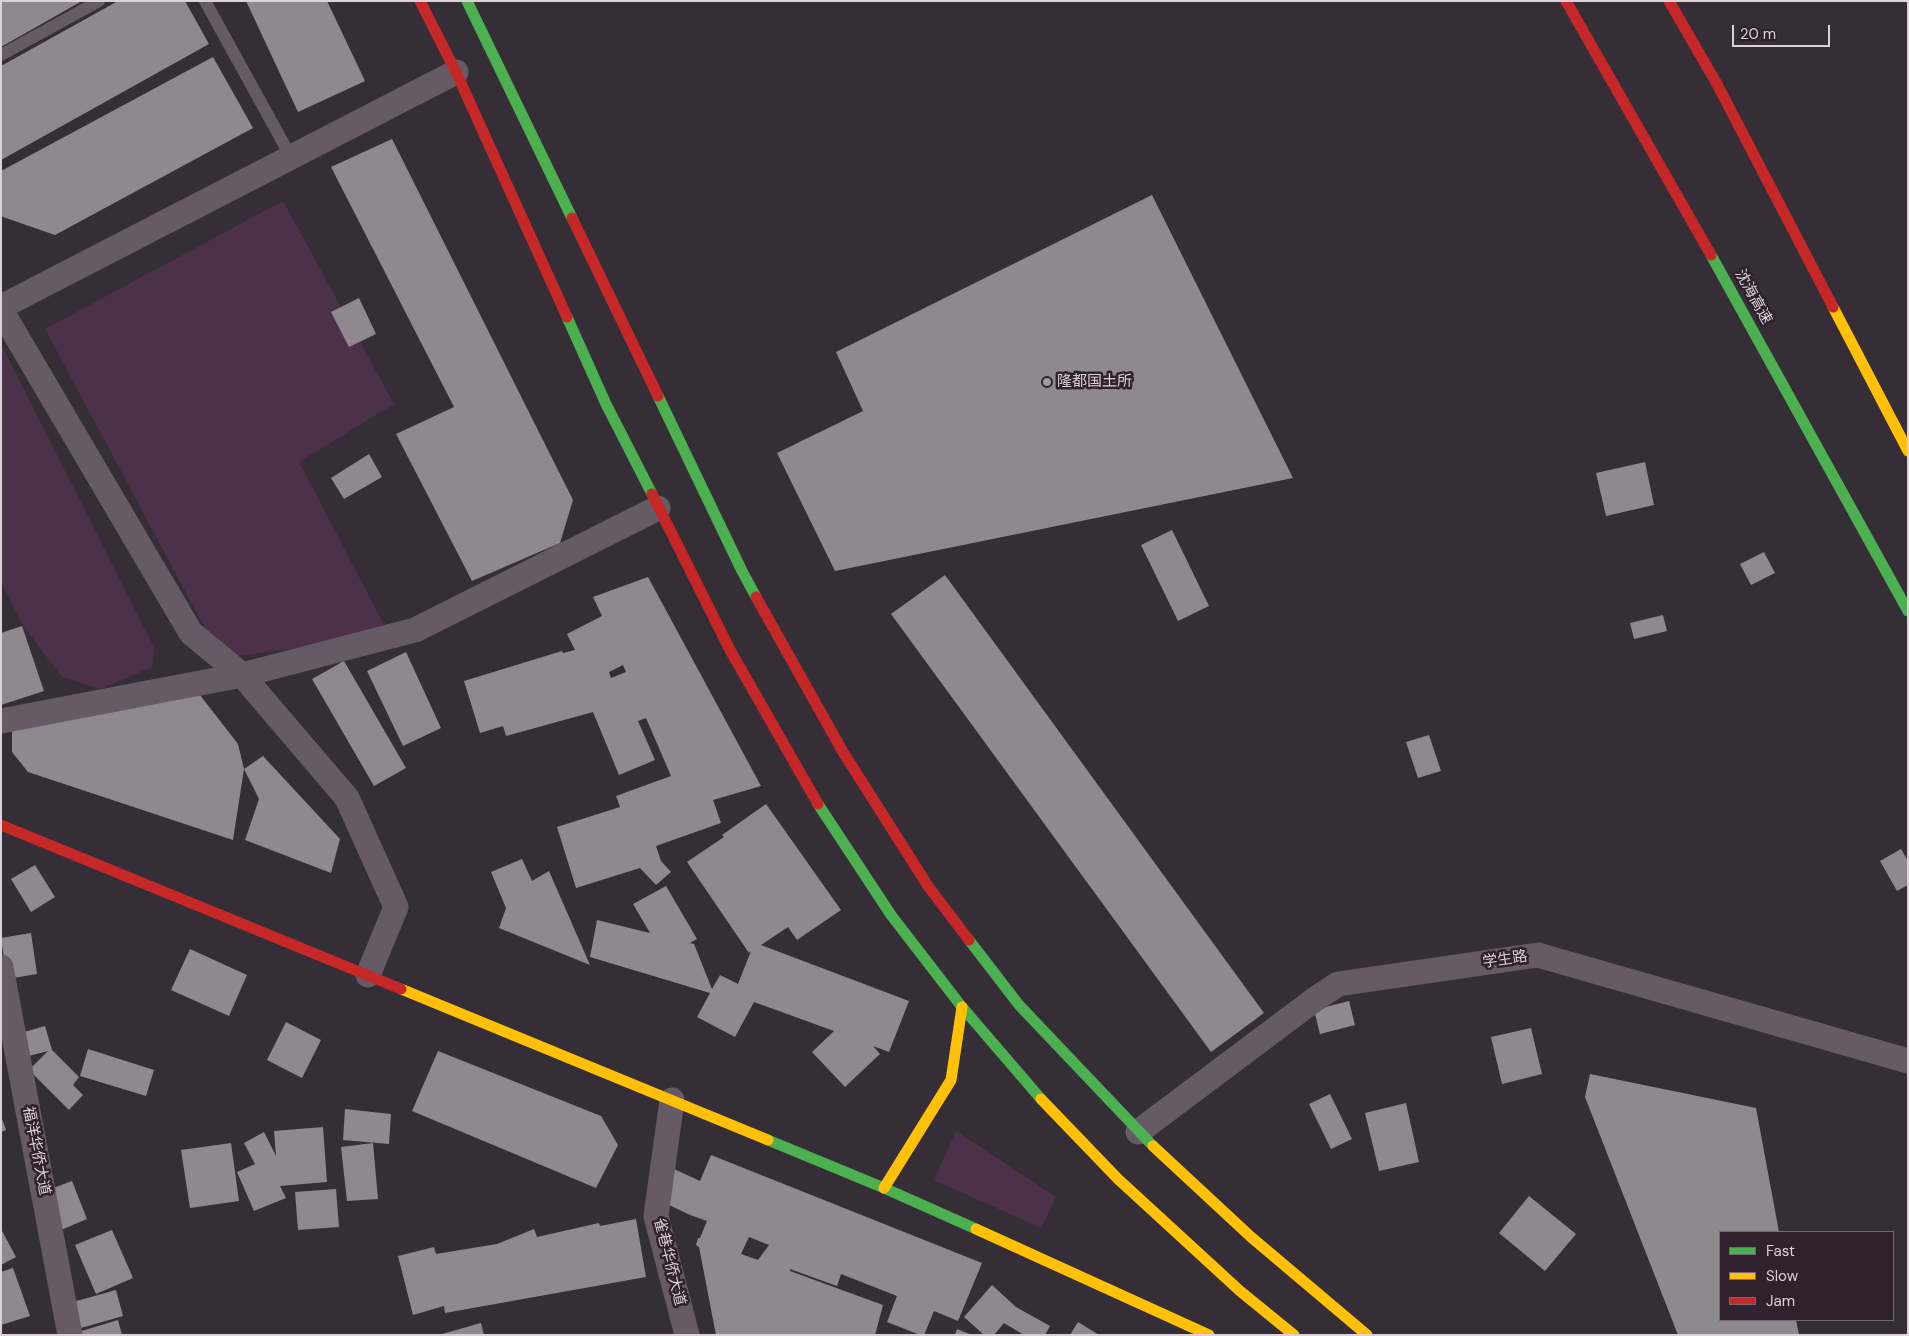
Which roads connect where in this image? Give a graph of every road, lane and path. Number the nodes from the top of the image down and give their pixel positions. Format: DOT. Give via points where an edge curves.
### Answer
graph roads {
  1 [pos="99,1"];
  2 [pos="206,1"];
  3 [pos="420,1"];
  4 [pos="467,1"];
  5 [pos="1566,1"];
  6 [pos="1669,1"];
  7 [pos="1,55"];
  8 [pos="456,72"];
  9 [pos="291,157"];
  10 [pos="1,308"];
  11 [pos="1908,451"];
  12 [pos="658,508"];
  13 [pos="1908,611"];
  14 [pos="242,675"];
  15 [pos="1,721"];
  16 [pos="1,824"];
  17 [pos="1,967"];
  18 [pos="368,975"];
  19 [pos="962,1007"];
  20 [pos="1908,1061"];
  21 [pos="672,1100"];
  22 [pos="1138,1132"];
  23 [pos="884,1188"];
  24 [pos="70,1335"];
  25 [pos="687,1335"];
  26 [pos="1209,1335"];
  27 [pos="1294,1335"];
  28 [pos="1367,1335"];
  1 -- 7 [label="lane"];
  2 -- 9 [label="lane"];
  3 -- 8 [label="main road"];
  4 -- 22 [label="main road" via="742,571 843,752 928,886 1019,1005"];
  5 -- 13 [label="main road, 沈海高速" via="1738,301"];
  6 -- 11 [label="main road" via="1717,84"];
  8 -- 9 [label="street"];
  8 -- 12 [label="main road" via="606,404"];
  9 -- 10 [label="street"];
  10 -- 14 [label="street" via="191,633"];
  12 -- 14 [label="street" via="415,630"];
  12 -- 19 [label="main road" via="730,650 811,794 891,915"];
  14 -- 15 [label="street"];
  14 -- 18 [label="street" via="347,798 396,907"];
  16 -- 18 [label="main road"];
  17 -- 24 [label="street, 福洋华侨大道"];
  18 -- 21 [label="main road"];
  19 -- 23 [label="main road" via="952,1080"];
  19 -- 27 [label="main road" via="1042,1100 1118,1179"];
  20 -- 22 [label="street, 学生路" via="1538,955 1338,984"];
  21 -- 23 [label="main road"];
  21 -- 25 [label="street, 雀巷华侨大道" via="656,1216"];
  22 -- 28 [label="main road" via="1251,1237"];
  23 -- 26 [label="main road"];
}
